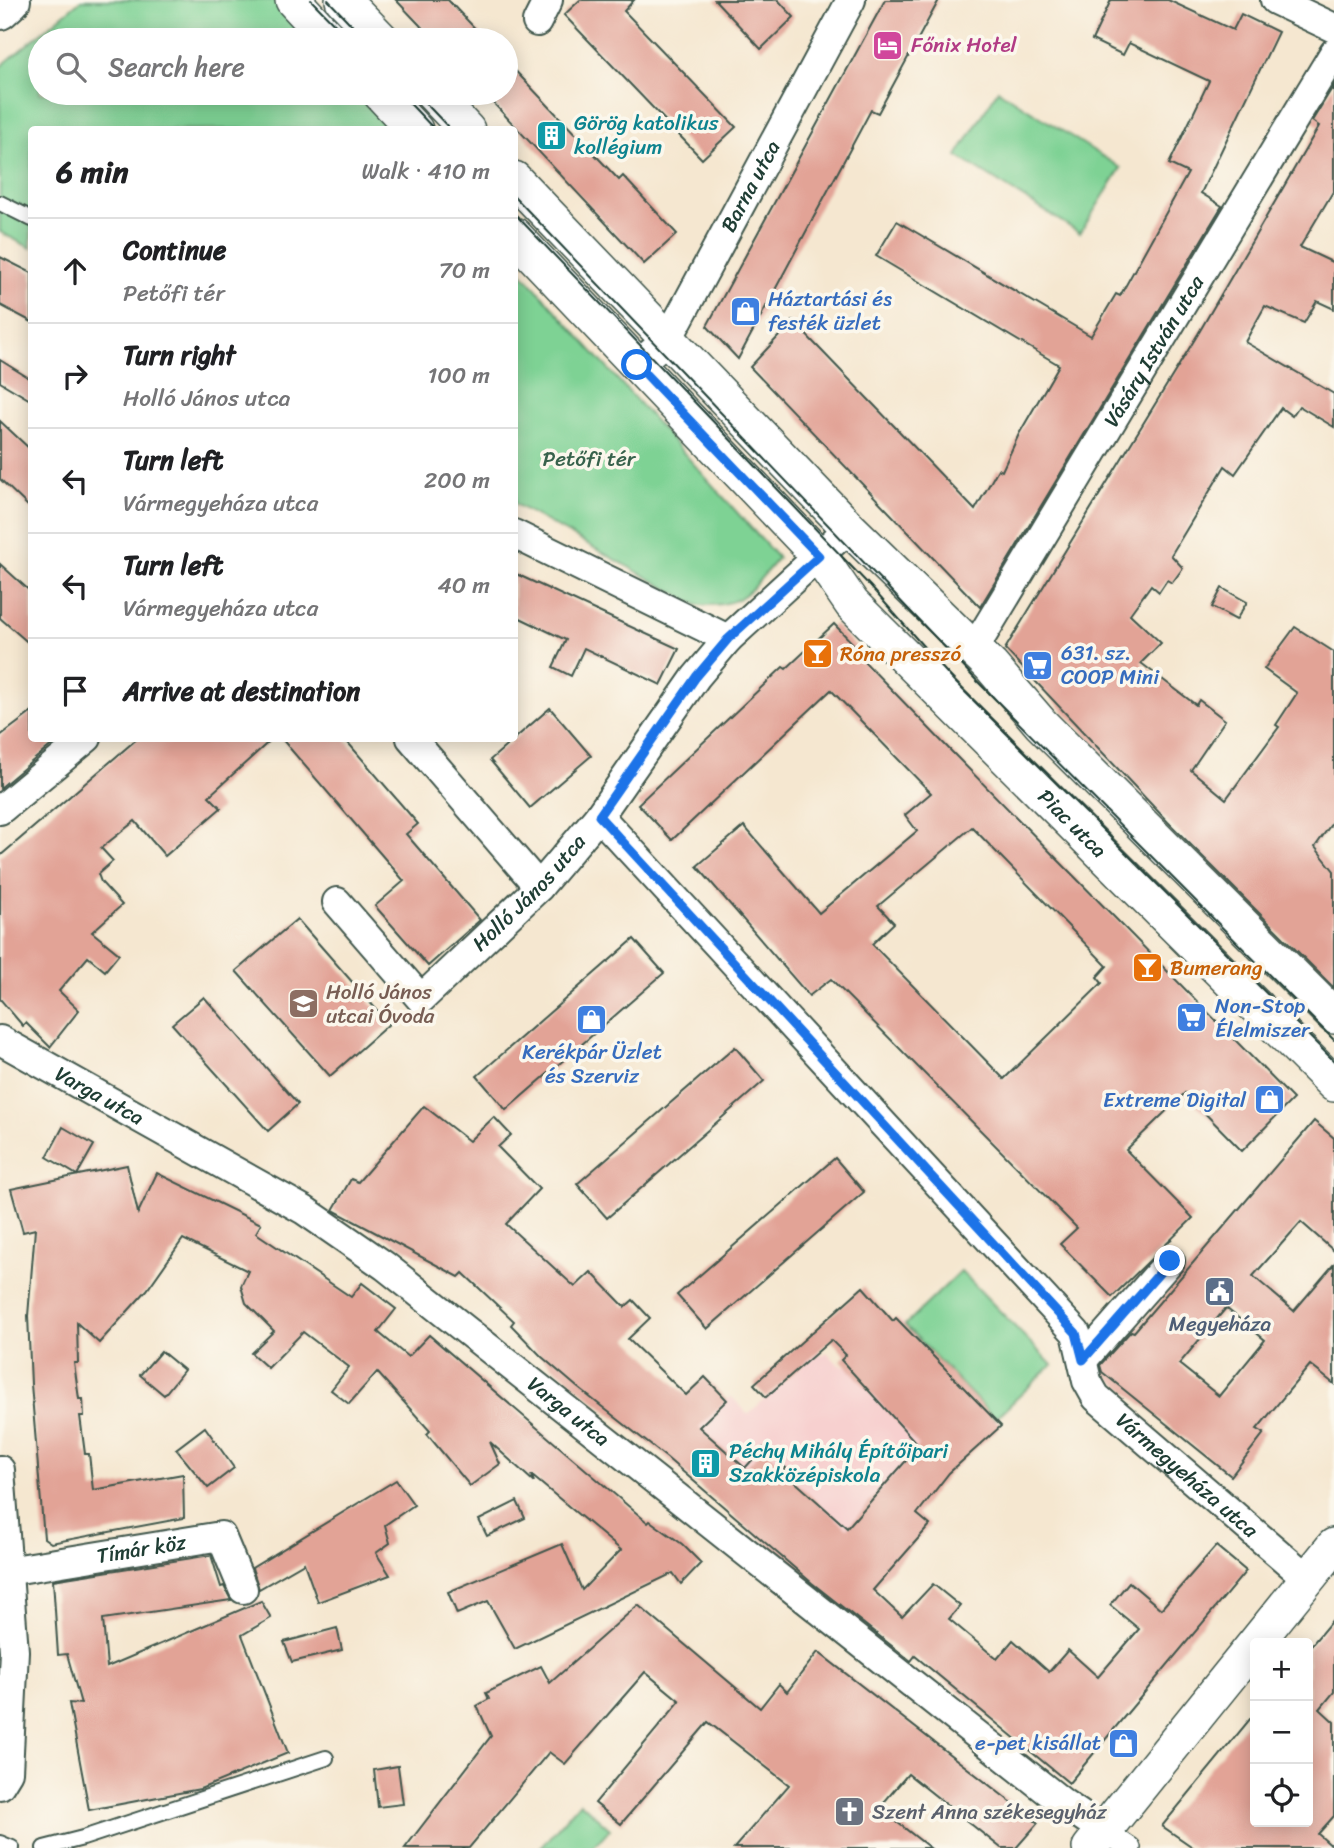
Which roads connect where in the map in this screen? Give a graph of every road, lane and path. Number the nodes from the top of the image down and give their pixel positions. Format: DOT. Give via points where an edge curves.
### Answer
graph roads {
  1 [pos="11,0"];
  2 [pos="293,0"];
  3 [pos="343,0"];
  4 [pos="851,0"];
  5 [pos="1275,0"];
  6 [pos="0,10"];
  7 [pos="319,28"];
  8 [pos="370,28"];
  9 [pos="1334,28"];
  10 [pos="1334,54"];
  11 [pos="391,105"];
  12 [pos="443,105"];
  13 [pos="411,126"];
  14 [pos="463,126"];
  15 [pos="518,183"];
  16 [pos="0,203"];
  17 [pos="28,217"];
  18 [pos="518,239"];
  19 [pos="668,339"];
  20 [pos="637,365"];
  21 [pos="849,528"];
  22 [pos="518,536"];
  23 [pos="819,556"];
  24 [pos="728,639"];
  25 [pos="974,649"];
  26 [pos="82,742"];
  27 [pos="414,742"];
  28 [pos="0,810"];
  29 [pos="599,816"];
  30 [pos="539,887"];
  31 [pos="337,902"];
  32 [pos="1334,1016"];
  33 [pos="0,1040"];
  34 [pos="1334,1084"];
  35 [pos="1170,1261"];
  36 [pos="1083,1360"];
  37 [pos="0,1470"];
  38 [pos="1334,1546"];
  39 [pos="7,1571"];
  40 [pos="1307,1578"];
  41 [pos="243,1589"];
  42 [pos="326,1758"];
  43 [pos="0,1785"];
  44 [pos="1108,1842"];
  45 [pos="0,1843"];
  46 [pos="12,1848"];
  47 [pos="44,1848"];
  1 -- 6 [label="main road"];
  2 -- 7 [label="street"];
  3 -- 8 [label="street"];
  4 -- 19 [label="street, Barna utca"];
  5 -- 9 [label="street"];
  10 -- 25 [label="street, Vásáry István utca"];
  11 -- 13 [label="street"];
  12 -- 14 [label="street"];
  15 -- 19 [label="street"];
  16 -- 17 [label="lane"];
  18 -- 20 [label="street"];
  19 -- 20 [label="street, Barna utca"];
  19 -- 21 [label="street"];
  20 -- 23 [label="street"];
  21 -- 23 [label="street, Holló János utca"];
  21 -- 25 [label="street"];
  22 -- 24 [label="street"];
  23 -- 24 [label="street, Holló János utca"];
  23 -- 34 [label="street, Piac utca" via="852,604"];
  24 -- 29 [label="street, Holló János utca"];
  25 -- 32 [label="street" via="1041,724"];
  26 -- 28 [label="street"];
  27 -- 30 [label="street"];
  29 -- 30 [label="street, Holló János utca"];
  29 -- 36 [label="street, Vármegyeháza utca" via="1076,1333"];
  30 -- 31 [label="street, Holló János utca" via="421,999"];
  33 -- 44 [label="street, Varga utca" via="304,1210 385,1266"];
  35 -- 36 [label="street"];
  36 -- 40 [label="street, Vármegyeháza utca" via="1096,1398"];
  37 -- 39 [label="street"];
  38 -- 40 [label="street"];
  39 -- 41 [label="street, Tímár köz" via="221,1536"];
  39 -- 43 [label="street" via="14,1651 8,1772"];
  40 -- 44 [label="street"];
  42 -- 47 [label="lane"];
  45 -- 46 [label="lane"];
}
